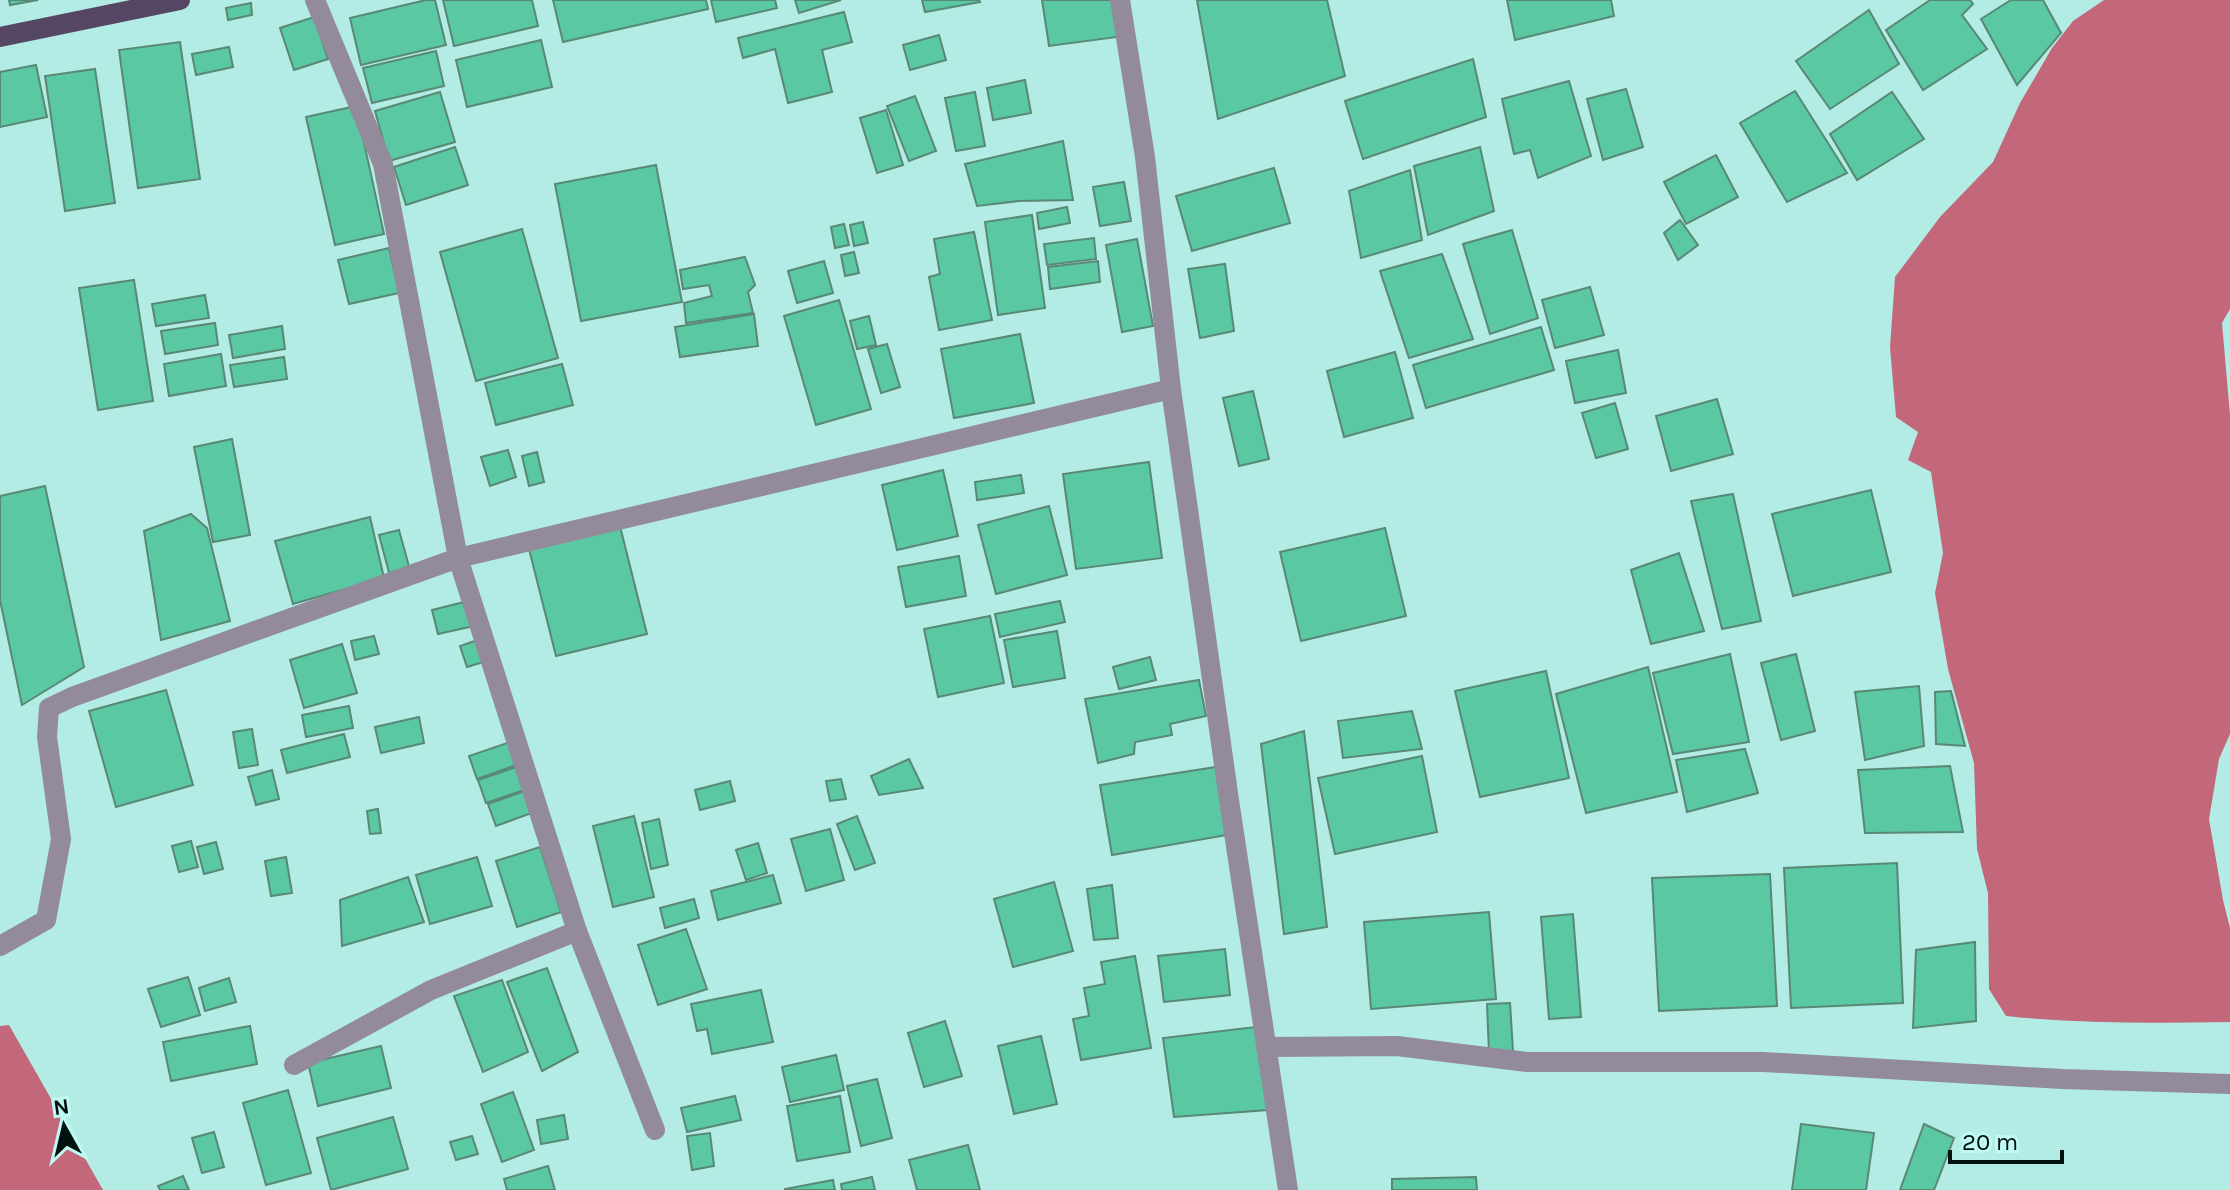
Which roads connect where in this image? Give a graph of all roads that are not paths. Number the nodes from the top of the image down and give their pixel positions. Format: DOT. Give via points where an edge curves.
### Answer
graph roads {
  1 [pos="180,0"];
  2 [pos="315,0"];
  3 [pos="1120,0"];
  4 [pos="0,37"];
  5 [pos="1171,389"];
  6 [pos="458,558"];
  7 [pos="577,931"];
  8 [pos="0,946"];
  9 [pos="1266,1047"];
  10 [pos="294,1065"];
  11 [pos="2230,1084"];
  12 [pos="655,1130"];
  13 [pos="1288,1190"];
  1 -- 4 [label="main road"];
  2 -- 6 [label="street" via="383,164"];
  3 -- 5 [label="street" via="1145,157"];
  5 -- 6 [label="street"];
  5 -- 9 [label="street"];
  6 -- 7 [label="street"];
  6 -- 8 [label="street" via="49,708 47,737 61,839 46,920"];
  7 -- 10 [label="street" via="431,990"];
  7 -- 12 [label="street"];
  9 -- 11 [label="street" via="1397,1046 1527,1062 1763,1062"];
  9 -- 13 [label="street"];
}
